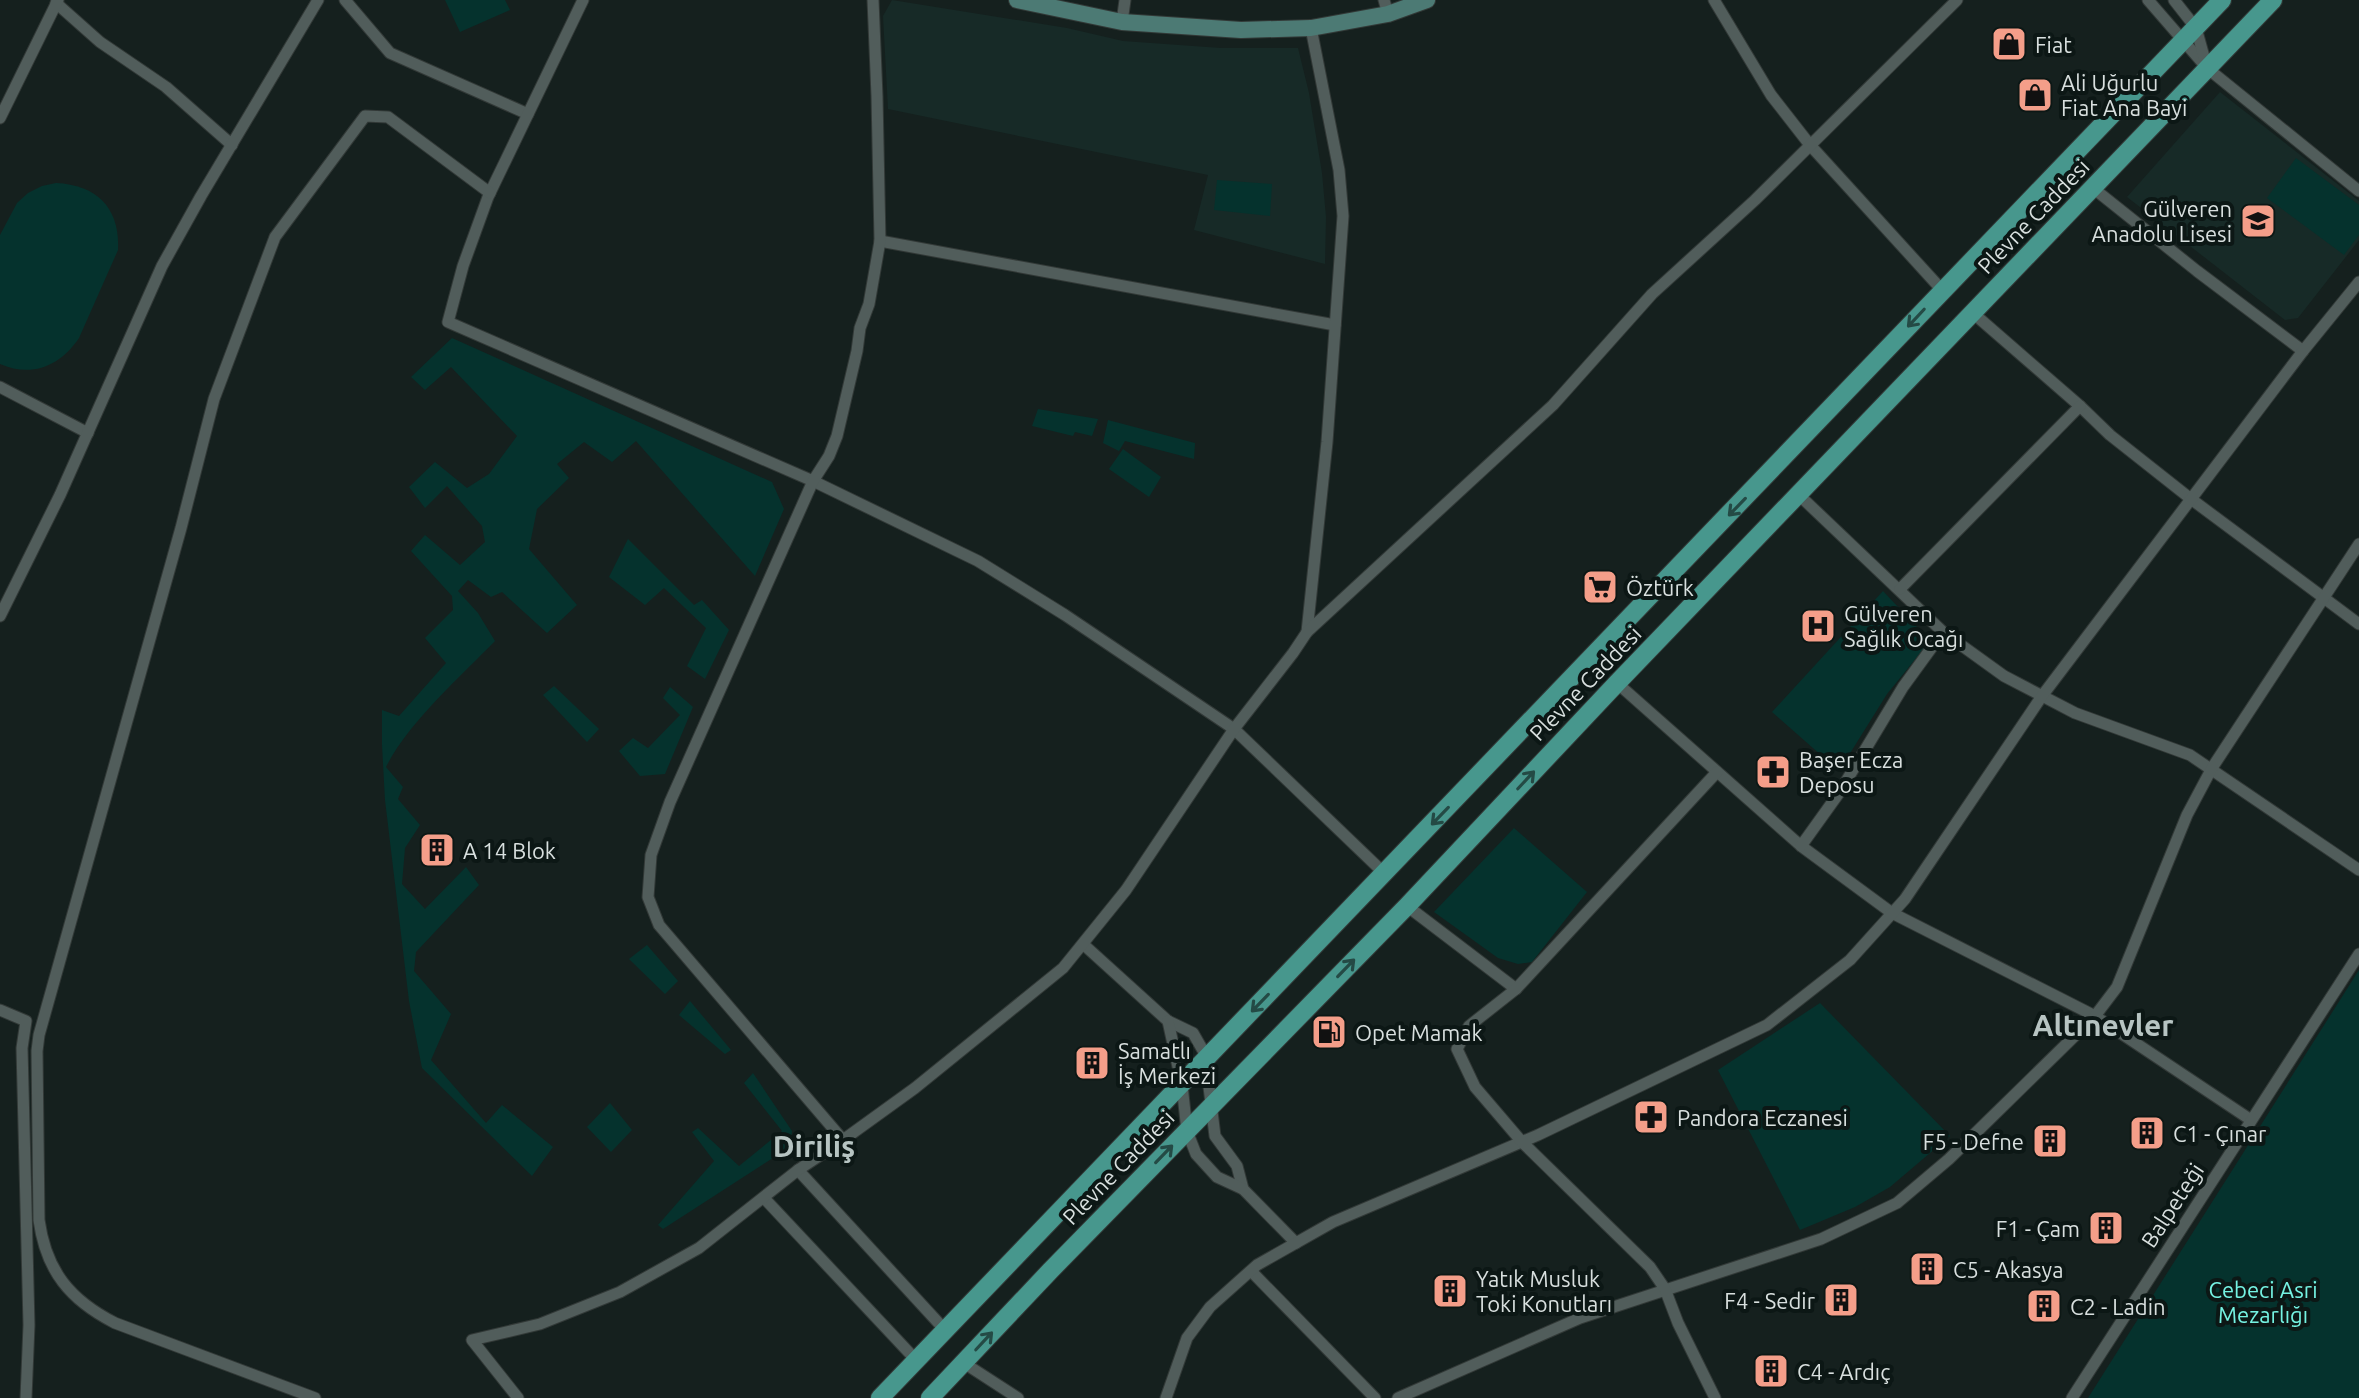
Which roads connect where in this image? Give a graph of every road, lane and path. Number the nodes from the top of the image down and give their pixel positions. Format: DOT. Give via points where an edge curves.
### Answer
graph roads {
  1 [pos="318,0"];
  2 [pos="345,0"];
  3 [pos="583,0"];
  4 [pos="873,0"];
  5 [pos="1017,0"];
  6 [pos="1125,0"];
  7 [pos="1427,0"];
  8 [pos="1714,0"];
  9 [pos="1957,0"];
  10 [pos="2148,0"];
  11 [pos="2174,0"];
  12 [pos="2222,0"];
  13 [pos="2273,0"];
  14 [pos="57,2"];
  15 [pos="1386,7"];
  16 [pos="1122,22"];
  17 [pos="1311,28"];
  18 [pos="2196,28"];
  19 [pos="2182,42"];
  20 [pos="2207,68"];
  21 [pos="528,114"];
  22 [pos="0,118"];
  23 [pos="232,145"];
  24 [pos="1810,145"];
  25 [pos="2093,188"];
  26 [pos="2359,191"];
  27 [pos="490,193"];
  28 [pos="880,241"];
  29 [pos="2359,282"];
  30 [pos="1942,290"];
  31 [pos="1973,313"];
  32 [pos="1335,325"];
  33 [pos="2303,351"];
  34 [pos="0,387"];
  35 [pos="2080,406"];
  36 [pos="88,433"];
  37 [pos="813,481"];
  38 [pos="1799,495"];
  39 [pos="2191,499"];
  40 [pos="2359,544"];
  41 [pos="1900,589"];
  42 [pos="2324,596"];
  43 [pos="0,616"];
  44 [pos="2359,624"];
  45 [pos="1307,632"];
  46 [pos="1943,632"];
  47 [pos="1617,683"];
  48 [pos="2042,696"];
  49 [pos="1234,729"];
  50 [pos="2212,768"];
  51 [pos="1717,772"];
  52 [pos="1801,846"];
  53 [pos="2359,870"];
  54 [pos="1385,874"];
  55 [pos="1407,906"];
  56 [pos="1892,913"];
  57 [pos="1083,944"];
  58 [pos="2359,954"];
  59 [pos="1516,989"];
  60 [pos="0,1010"];
  61 [pos="2095,1016"];
  62 [pos="1168,1021"];
  63 [pos="1205,1060"];
  64 [pos="1182,1085"];
  65 [pos="1210,1107"];
  66 [pos="2251,1120"];
  67 [pos="1187,1131"];
  68 [pos="843,1140"];
  69 [pos="1522,1142"];
  70 [pos="798,1170"];
  71 [pos="1243,1189"];
  72 [pos="764,1198"];
  73 [pos="1296,1243"];
  74 [pos="1251,1271"];
  75 [pos="1665,1289"];
  76 [pos="945,1330"];
  77 [pos="916,1360"];
  78 [pos="964,1363"];
  79 [pos="26,1398"];
  80 [pos="315,1398"];
  81 [pos="518,1398"];
  82 [pos="880,1398"];
  83 [pos="930,1398"];
  84 [pos="1018,1398"];
  85 [pos="1166,1398"];
  86 [pos="1375,1398"];
  87 [pos="1398,1398"];
  88 [pos="1715,1398"];
  89 [pos="2072,1398"];
  1 -- 23 [label="street"];
  2 -- 21 [label="street" via="390,53"];
  3 -- 21 [label="street"];
  4 -- 28 [label="street"];
  5 -- 16 [label="main road"];
  6 -- 16 [label="street"];
  7 -- 15 [label="main road"];
  8 -- 24 [label="street" via="1771,95"];
  9 -- 24 [label="street"];
  10 -- 19 [label="street"];
  11 -- 18 [label="street"];
  12 -- 18 [label="main road, Plevne Caddesi"];
  13 -- 20 [label="main road, Plevne Caddesi"];
  14 -- 22 [label="street"];
  14 -- 23 [label="street"];
  15 -- 17 [label="main road"];
  16 -- 17 [label="main road" via="1241,30"];
  17 -- 32 [label="street" via="1343,216"];
  18 -- 19 [label="main road, Plevne Caddesi"];
  18 -- 20 [label="street"];
  19 -- 20 [label="street"];
  19 -- 30 [label="main road, Plevne Caddesi"];
  20 -- 25 [label="main road, Plevne Caddesi"];
  20 -- 26 [label="street"];
  21 -- 27 [label="street"];
  23 -- 36 [label="street" via="162,266"];
  24 -- 30 [label="street"];
  24 -- 45 [label="street" via="1652,294 1553,405"];
  25 -- 31 [label="main road, Plevne Caddesi"];
  25 -- 33 [label="street"];
  27 -- 37 [label="street" via="448,322"];
  27 -- 80 [label="street" via="388,117 365,116 275,237 214,399 39,1035 39,1220 58,1276 77,1300 115,1323"];
  28 -- 32 [label="street"];
  28 -- 37 [label="street" via="837,436"];
  29 -- 33 [label="street"];
  30 -- 54 [label="main road, Plevne Caddesi, one-way"];
  31 -- 35 [label="street"];
  31 -- 38 [label="main road, Plevne Caddesi"];
  32 -- 45 [label="street"];
  33 -- 39 [label="street"];
  34 -- 36 [label="street"];
  35 -- 39 [label="street"];
  35 -- 41 [label="street"];
  36 -- 43 [label="street"];
  37 -- 49 [label="street" via="978,561"];
  37 -- 68 [label="street" via="670,802 651,855 648,897 659,925"];
  38 -- 41 [label="street"];
  38 -- 47 [label="main road, Plevne Caddesi"];
  39 -- 42 [label="street"];
  39 -- 48 [label="street"];
  40 -- 42 [label="street"];
  41 -- 46 [label="street"];
  42 -- 44 [label="street"];
  42 -- 50 [label="street"];
  45 -- 49 [label="street"];
  46 -- 48 [label="street"];
  46 -- 52 [label="street"];
  47 -- 51 [label="street"];
  55 -- 47 [label="main road, Plevne Caddesi, one-way"];
  48 -- 50 [label="street"];
  48 -- 56 [label="street"];
  49 -- 54 [label="street"];
  49 -- 57 [label="street" via="1126,890"];
  50 -- 53 [label="street"];
  50 -- 61 [label="street" via="2187,815 2117,987"];
  51 -- 52 [label="street"];
  51 -- 59 [label="street"];
  52 -- 56 [label="street"];
  54 -- 63 [label="main road, Plevne Caddesi, one-way"];
  55 -- 59 [label="street"];
  65 -- 55 [label="main road, Plevne Caddesi, one-way"];
  56 -- 61 [label="street"];
  56 -- 69 [label="street" via="1850,960 1767,1025"];
  57 -- 62 [label="street"];
  57 -- 68 [label="street" via="1041,986"];
  58 -- 66 [label="street, Balpeteği"];
  59 -- 69 [label="street" via="1469,1026 1457,1049 1475,1087"];
  60 -- 79 [label="street" via="26,1021"];
  61 -- 66 [label="street"];
  61 -- 75 [label="street" via="1959,1150 1897,1203 1803,1246"];
  62 -- 63 [label="street" via="1193,1033"];
  62 -- 64 [label="street"];
  63 -- 64 [label="main road, Plevne Caddesi"];
  63 -- 65 [label="street"];
  64 -- 67 [label="street"];
  64 -- 76 [label="main road, Plevne Caddesi"];
  65 -- 67 [label="main road, Plevne Caddesi"];
  65 -- 71 [label="street" via="1215,1136 1237,1166"];
  66 -- 89 [label="street, Balpeteği"];
  67 -- 71 [label="street" via="1196,1154 1217,1177"];
  78 -- 67 [label="main road, Plevne Caddesi, one-way"];
  68 -- 70 [label="street"];
  69 -- 73 [label="street" via="1333,1222"];
  69 -- 75 [label="street" via="1650,1267"];
  70 -- 72 [label="street"];
  70 -- 76 [label="street"];
  71 -- 73 [label="street"];
  72 -- 77 [label="street"];
  72 -- 81 [label="street" via="699,1248 620,1292 540,1324 472,1340"];
  73 -- 74 [label="street"];
  74 -- 85 [label="street" via="1210,1307 1187,1338"];
  74 -- 86 [label="street"];
  75 -- 87 [label="street" via="1580,1318"];
  75 -- 88 [label="street"];
  76 -- 77 [label="main road, Plevne Caddesi"];
  77 -- 82 [label="main road, Plevne Caddesi"];
  78 -- 83 [label="main road, Plevne Caddesi"];
  78 -- 84 [label="street"];
}
